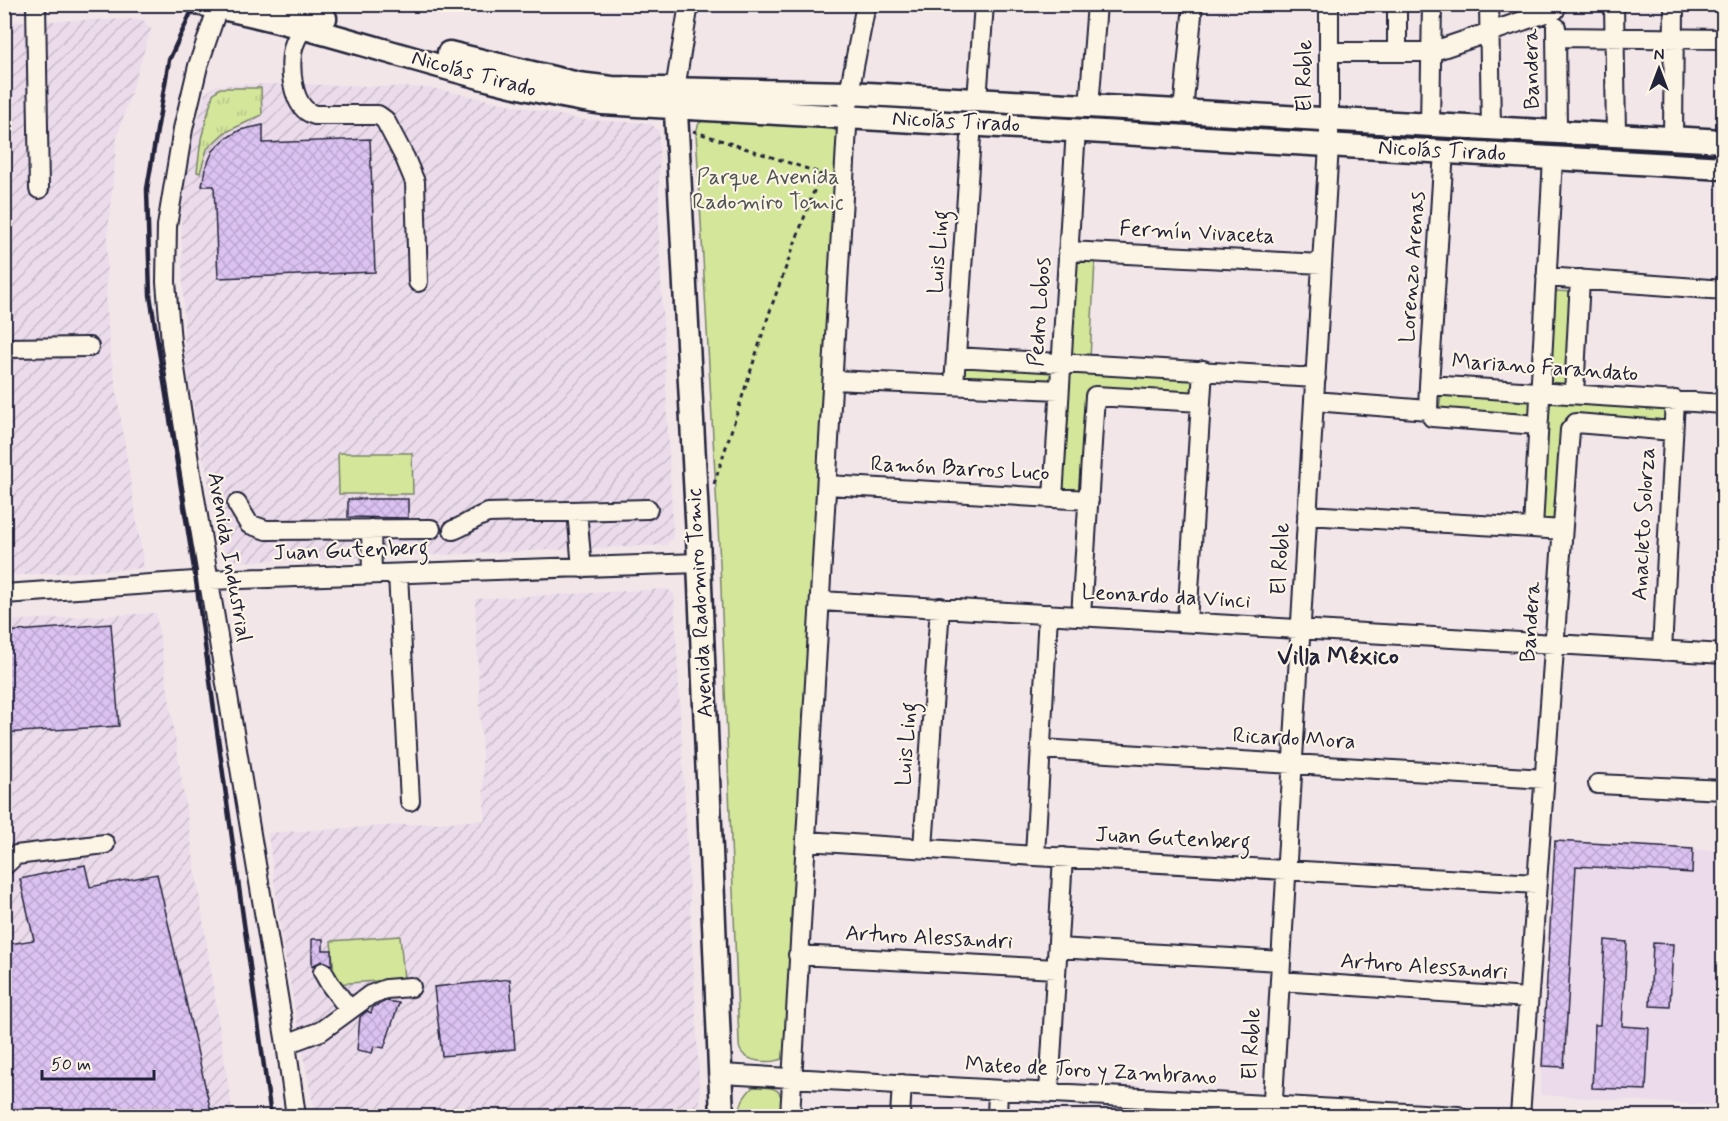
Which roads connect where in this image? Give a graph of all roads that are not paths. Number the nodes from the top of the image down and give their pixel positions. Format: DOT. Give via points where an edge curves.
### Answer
graph roads {
  1 [pos="36,4"];
  2 [pos="689,4"];
  3 [pos="866,4"];
  4 [pos="984,4"];
  5 [pos="1097,4"];
  6 [pos="1193,4"];
  7 [pos="1329,4"];
  8 [pos="1397,4"];
  9 [pos="1432,4"];
  10 [pos="1489,4"];
  11 [pos="1614,4"];
  12 [pos="1674,4"];
  13 [pos="281,5"];
  14 [pos="212,6"];
  15 [pos="1555,7"];
  16 [pos="302,27"];
  17 [pos="1489,33"];
  18 [pos="1556,37"];
  19 [pos="1615,38"];
  20 [pos="1674,38"];
  21 [pos="1724,39"];
  22 [pos="1397,51"];
  23 [pos="1329,52"];
  24 [pos="1431,52"];
  25 [pos="849,93"];
  26 [pos="977,100"];
  27 [pos="1089,107"];
  28 [pos="676,108"];
  29 [pos="1183,112"];
  30 [pos="848,116"];
  31 [pos="1329,119"];
  32 [pos="972,123"];
  33 [pos="1430,125"];
  34 [pos="1491,128"];
  35 [pos="1076,129"];
  36 [pos="1557,132"];
  37 [pos="1616,135"];
  38 [pos="1673,139"];
  39 [pos="1724,141"];
  40 [pos="1329,145"];
  41 [pos="1444,151"];
  42 [pos="1553,158"];
  43 [pos="1724,168"];
  44 [pos="39,189"];
  45 [pos="1068,251"];
  46 [pos="1322,264"];
  47 [pos="1546,277"];
  48 [pos="1580,279"];
  49 [pos="418,282"];
  50 [pos="1724,290"];
  51 [pos="89,346"];
  52 [pos="4,348"];
  53 [pos="956,357"];
  54 [pos="1061,363"];
  55 [pos="1203,370"];
  56 [pos="1316,378"];
  57 [pos="833,380"];
  58 [pos="954,385"];
  59 [pos="1429,385"];
  60 [pos="1059,390"];
  61 [pos="1541,392"];
  62 [pos="1575,394"];
  63 [pos="1676,400"];
  64 [pos="1314,401"];
  65 [pos="1201,402"];
  66 [pos="1724,404"];
  67 [pos="1428,410"];
  68 [pos="1538,425"];
  69 [pos="1673,430"];
  70 [pos="827,485"];
  71 [pos="1053,498"];
  72 [pos="1089,500"];
  73 [pos="237,504"];
  74 [pos="648,508"];
  75 [pos="577,511"];
  76 [pos="1307,514"];
  77 [pos="1533,528"];
  78 [pos="371,529"];
  79 [pos="431,529"];
  80 [pos="453,530"];
  81 [pos="1562,530"];
  82 [pos="699,563"];
  83 [pos="582,568"];
  84 [pos="372,574"];
  85 [pos="398,574"];
  86 [pos="209,580"];
  87 [pos="4,594"];
  88 [pos="821,601"];
  89 [pos="940,607"];
  90 [pos="1048,614"];
  91 [pos="1081,616"];
  92 [pos="1187,622"];
  93 [pos="1301,629"];
  94 [pos="1554,645"];
  95 [pos="1662,651"];
  96 [pos="1724,654"];
  97 [pos="1041,749"];
  98 [pos="1293,763"];
  99 [pos="1544,779"];
  100 [pos="1598,784"];
  101 [pos="1724,790"];
  102 [pos="410,801"];
  103 [pos="806,841"];
  104 [pos="105,844"];
  105 [pos="923,848"];
  106 [pos="1035,856"];
  107 [pos="1063,857"];
  108 [pos="4,866"];
  109 [pos="1286,870"];
  110 [pos="1537,884"];
  111 [pos="1058,948"];
  112 [pos="798,955"];
  113 [pos="1281,961"];
  114 [pos="1056,969"];
  115 [pos="323,972"];
  116 [pos="1280,981"];
  117 [pos="411,987"];
  118 [pos="1528,998"];
  119 [pos="349,1009"];
  120 [pos="286,1044"];
  121 [pos="721,1074"];
  122 [pos="792,1077"];
  123 [pos="902,1084"];
  124 [pos="998,1090"];
  125 [pos="1049,1093"];
  126 [pos="1229,1110"];
  127 [pos="1272,1111"];
  128 [pos="296,1116"];
  129 [pos="722,1116"];
  130 [pos="790,1116"];
  131 [pos="900,1116"];
  132 [pos="997,1116"];
  133 [pos="1458,1116"];
  134 [pos="1520,1116"];
  1 -- 44 [label="street"];
  2 -- 28 [label="street"];
  3 -- 25 [label="street"];
  4 -- 26 [label="street"];
  5 -- 27 [label="street"];
  6 -- 29 [label="street"];
  7 -- 23 [label="street, El Roble"];
  8 -- 22 [label="street"];
  9 -- 24 [label="street"];
  10 -- 17 [label="street"];
  11 -- 19 [label="street"];
  12 -- 20 [label="street"];
  13 -- 28 [label="main road, Nicolás Tirado" via="388,37 578,84 612,88"];
  14 -- 16 [label="main road, Nicolás Tirado"];
  14 -- 86 [label="street, Avenida Industrial" via="183,129 167,226 166,271 171,342"];
  15 -- 17 [label="street"];
  15 -- 18 [label="street, Bandera"];
  16 -- 28 [label="main road, Nicolás Tirado" via="493,81 569,98"];
  16 -- 49 [label="street" via="293,47 292,84 303,108 315,115 378,115 385,120 413,176"];
  17 -- 24 [label="street"];
  17 -- 34 [label="street"];
  18 -- 19 [label="street"];
  18 -- 36 [label="street, Bandera"];
  19 -- 20 [label="street"];
  19 -- 37 [label="street"];
  20 -- 21 [label="street"];
  20 -- 38 [label="street"];
  22 -- 23 [label="street"];
  22 -- 24 [label="street"];
  23 -- 31 [label="street, El Roble"];
  24 -- 33 [label="street"];
  25 -- 26 [label="main road, Nicolás Tirado"];
  25 -- 28 [label="main road, Nicolás Tirado"];
  25 -- 30 [label="street"];
  26 -- 27 [label="main road, Nicolás Tirado"];
  27 -- 29 [label="main road, Nicolás Tirado"];
  28 -- 30 [label="main road, Nicolás Tirado"];
  28 -- 82 [label="main road, Avenida Radomiro Tomic"];
  29 -- 31 [label="main road, Nicolás Tirado"];
  30 -- 32 [label="main road, Nicolás Tirado"];
  30 -- 57 [label="street"];
  31 -- 33 [label="main road, Nicolás Tirado"];
  31 -- 40 [label="street, El Roble"];
  32 -- 35 [label="main road, Nicolás Tirado"];
  32 -- 53 [label="street, Luis Ling"];
  33 -- 34 [label="main road, Nicolás Tirado"];
  34 -- 36 [label="main road, Nicolás Tirado"];
  35 -- 40 [label="main road, Nicolás Tirado"];
  35 -- 45 [label="street, Pedro Lobos"];
  36 -- 37 [label="main road, Nicolás Tirado"];
  37 -- 38 [label="main road, Nicolás Tirado"];
  38 -- 39 [label="main road, Nicolás Tirado"];
  40 -- 41 [label="main road, Nicolás Tirado"];
  40 -- 46 [label="street, El Roble"];
  41 -- 42 [label="main road, Nicolás Tirado"];
  41 -- 59 [label="street, Lorenzo Arenas"];
  42 -- 43 [label="main road, Nicolás Tirado"];
  42 -- 47 [label="street"];
  45 -- 46 [label="street, Fermín Vivaceta"];
  45 -- 54 [label="street, Pedro Lobos"];
  46 -- 56 [label="street, El Roble"];
  47 -- 48 [label="street"];
  47 -- 61 [label="street"];
  48 -- 50 [label="street"];
  48 -- 62 [label="street"];
  51 -- 52 [label="street"];
  53 -- 54 [label="street"];
  53 -- 58 [label="street, Luis Ling"];
  54 -- 55 [label="street"];
  54 -- 60 [label="street, Pedro Lobos"];
  55 -- 56 [label="street"];
  55 -- 65 [label="street"];
  56 -- 64 [label="street, El Roble"];
  57 -- 58 [label="street"];
  57 -- 70 [label="street"];
  58 -- 60 [label="street"];
  59 -- 61 [label="street, Mariano Farandato"];
  59 -- 67 [label="street, Mariano Farandato"];
  60 -- 71 [label="street, Pedro Lobos"];
  61 -- 62 [label="street, Mariano Farandato"];
  61 -- 68 [label="street"];
  62 -- 63 [label="street, Mariano Farandato"];
  63 -- 66 [label="street, Mariano Farandato"];
  63 -- 69 [label="street, Anacleto Solorza"];
  64 -- 67 [label="street"];
  64 -- 76 [label="street, El Roble"];
  65 -- 72 [label="street" via="1095,396"];
  65 -- 92 [label="street"];
  67 -- 68 [label="street" via="1432,417"];
  68 -- 77 [label="street"];
  69 -- 81 [label="street, Bandera" via="1576,423 1570,430"];
  69 -- 95 [label="street, Anacleto Solorza"];
  70 -- 71 [label="street, Ramón Barros Luco"];
  70 -- 88 [label="street"];
  71 -- 72 [label="street, Ramón Barros Luco"];
  72 -- 91 [label="street"];
  73 -- 78 [label="street" via="249,524 266,530"];
  74 -- 75 [label="street"];
  75 -- 80 [label="street" via="488,513"];
  75 -- 83 [label="street"];
  76 -- 77 [label="street"];
  76 -- 93 [label="street, El Roble"];
  77 -- 81 [label="street"];
  78 -- 79 [label="street"];
  78 -- 84 [label="street"];
  81 -- 94 [label="street, Bandera"];
  82 -- 83 [label="street, Juan Gutenberg"];
  82 -- 121 [label="main road, Avenida Radomiro Tomic"];
  83 -- 85 [label="street, Juan Gutenberg"];
  84 -- 85 [label="street, Juan Gutenberg"];
  84 -- 86 [label="street, Juan Gutenberg"];
  85 -- 102 [label="street"];
  86 -- 87 [label="street, Juan Gutenberg"];
  86 -- 120 [label="street, Avenida Industrial"];
  88 -- 89 [label="street, Leonardo da Vinci"];
  88 -- 103 [label="street"];
  89 -- 90 [label="street, Leonardo da Vinci"];
  89 -- 105 [label="street, Luis Ling"];
  90 -- 91 [label="street, Leonardo da Vinci"];
  90 -- 97 [label="street"];
  91 -- 92 [label="street, Leonardo da Vinci"];
  92 -- 93 [label="street, Leonardo da Vinci"];
  93 -- 94 [label="street, Leonardo da Vinci"];
  93 -- 98 [label="street, El Roble"];
  94 -- 95 [label="street, Leonardo da Vinci"];
  94 -- 99 [label="street, Bandera"];
  95 -- 96 [label="street, Leonardo da Vinci"];
  97 -- 98 [label="street, Ricardo Mora"];
  97 -- 106 [label="street"];
  98 -- 99 [label="street, Ricardo Mora"];
  98 -- 109 [label="street, El Roble"];
  99 -- 110 [label="street, Bandera"];
  100 -- 101 [label="street"];
  103 -- 105 [label="street, Juan Gutenberg"];
  103 -- 112 [label="street"];
  104 -- 108 [label="street" via="16,855"];
  105 -- 106 [label="street, Juan Gutenberg"];
  106 -- 107 [label="street, Juan Gutenberg"];
  107 -- 109 [label="street, Juan Gutenberg"];
  107 -- 111 [label="street"];
  109 -- 110 [label="street, Juan Gutenberg"];
  109 -- 113 [label="street, El Roble"];
  110 -- 118 [label="street, Bandera"];
  111 -- 113 [label="street"];
  111 -- 114 [label="street"];
  112 -- 114 [label="street, Arturo Alessandri"];
  112 -- 122 [label="street"];
  113 -- 116 [label="street, El Roble"];
  114 -- 125 [label="street"];
  115 -- 119 [label="street"];
  116 -- 118 [label="street, Arturo Alessandri"];
  116 -- 127 [label="street, El Roble"];
  117 -- 119 [label="street" via="386,989"];
  118 -- 134 [label="street, Bandera"];
  119 -- 120 [label="street" via="321,1031"];
  120 -- 128 [label="street, Avenida Industrial"];
  121 -- 122 [label="street, Mateo de Toro y Zambrano"];
  121 -- 129 [label="main road, Avenida Radomiro Tomic"];
  122 -- 123 [label="street, Mateo de Toro y Zambrano"];
  122 -- 130 [label="street"];
  123 -- 124 [label="street, Mateo de Toro y Zambrano"];
  123 -- 131 [label="street"];
  124 -- 125 [label="street, Mateo de Toro y Zambrano"];
  124 -- 132 [label="street"];
  125 -- 126 [label="street, Mateo de Toro y Zambrano"];
  126 -- 127 [label="street, Mateo de Toro y Zambrano"];
  127 -- 133 [label="street, Mateo de Toro y Zambrano"];
}
